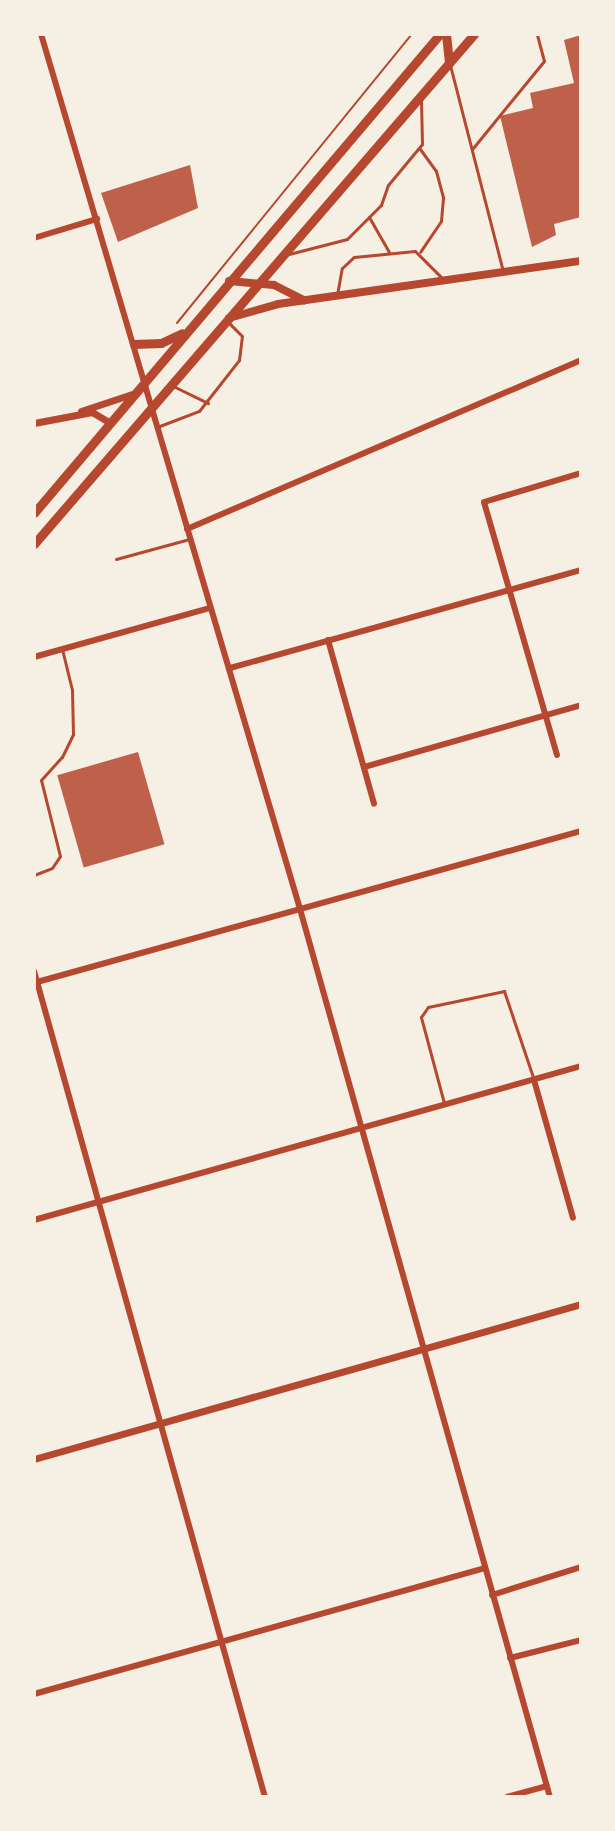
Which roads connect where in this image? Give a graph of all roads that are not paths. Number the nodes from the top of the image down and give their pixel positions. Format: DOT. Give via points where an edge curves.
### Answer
graph roads {
  1 [pos="41,34"];
  2 [pos="440,34"];
  3 [pos="446,34"];
  4 [pos="474,34"];
  5 [pos="537,34"];
  6 [pos="449,63"];
  7 [pos="426,89"];
  8 [pos="473,148"];
  9 [pos="420,149"];
  10 [pos="369,217"];
  11 [pos="97,219"];
  12 [pos="34,238"];
  13 [pos="389,253"];
  14 [pos="419,253"];
  15 [pos="278,259"];
  16 [pos="581,261"];
  17 [pos="503,271"];
  18 [pos="443,279"];
  19 [pos="228,281"];
  20 [pos="256,284"];
  21 [pos="337,295"];
  22 [pos="304,300"];
  23 [pos="224,321"];
  24 [pos="188,329"];
  25 [pos="134,344"];
  26 [pos="581,360"];
  27 [pos="145,383"];
  28 [pos="169,384"];
  29 [pos="135,393"];
  30 [pos="208,403"];
  31 [pos="151,405"];
  32 [pos="79,412"];
  33 [pos="34,423"];
  34 [pos="110,423"];
  35 [pos="157,427"];
  36 [pos="581,473"];
  37 [pos="34,513"];
  38 [pos="187,529"];
  39 [pos="190,539"];
  40 [pos="34,544"];
  41 [pos="116,559"];
  42 [pos="581,570"];
  43 [pos="509,590"];
  44 [pos="210,608"];
  45 [pos="328,640"];
  46 [pos="62,649"];
  47 [pos="34,657"];
  48 [pos="230,668"];
  49 [pos="581,705"];
  50 [pos="546,716"];
  51 [pos="557,755"];
  52 [pos="364,767"];
  53 [pos="374,804"];
  54 [pos="581,831"];
  55 [pos="34,875"];
  56 [pos="300,909"];
  57 [pos="34,971"];
  58 [pos="37,982"];
  59 [pos="581,1066"];
  60 [pos="534,1080"];
  61 [pos="444,1105"];
  62 [pos="362,1129"];
  63 [pos="98,1202"];
  64 [pos="573,1218"];
  65 [pos="34,1220"];
  66 [pos="581,1304"];
  67 [pos="425,1350"];
  68 [pos="161,1425"];
  69 [pos="34,1459"];
  70 [pos="581,1567"];
  71 [pos="484,1568"];
  72 [pos="492,1595"];
  73 [pos="581,1640"];
  74 [pos="221,1641"];
  75 [pos="510,1658"];
  76 [pos="34,1694"];
  77 [pos="547,1786"];
  78 [pos="265,1797"];
  79 [pos="507,1797"];
  80 [pos="550,1797"];
  1 -- 11 [label="street"];
  2 -- 19 [label="main road"];
  3 -- 6 [label="main road"];
  4 -- 6 [label="main road"];
  5 -- 8 [label="lane" via="544,61"];
  6 -- 7 [label="main road"];
  6 -- 8 [label="lane"];
  7 -- 9 [label="lane"];
  7 -- 15 [label="main road"];
  8 -- 17 [label="lane"];
  9 -- 10 [label="lane"];
  9 -- 14 [label="lane" via="436,171 443,198 441,221"];
  10 -- 13 [label="lane"];
  10 -- 15 [label="lane" via="347,239"];
  11 -- 12 [label="street"];
  11 -- 25 [label="street"];
  13 -- 14 [label="lane"];
  13 -- 21 [label="lane" via="354,257 342,268"];
  14 -- 18 [label="lane"];
  15 -- 20 [label="main road"];
  16 -- 17 [label="main road"];
  17 -- 18 [label="main road"];
  18 -- 21 [label="main road"];
  19 -- 20 [label="main road"];
  19 -- 24 [label="main road"];
  20 -- 22 [label="main road" via="274,285"];
  20 -- 23 [label="main road"];
  21 -- 22 [label="main road"];
  22 -- 23 [label="main road" via="259,307"];
  23 -- 28 [label="main road"];
  23 -- 30 [label="lane" via="239,329 242,352"];
  24 -- 25 [label="main road" via="161,343"];
  24 -- 27 [label="main road"];
  25 -- 27 [label="street"];
  26 -- 38 [label="street"];
  27 -- 29 [label="main road"];
  27 -- 31 [label="street"];
  28 -- 30 [label="lane"];
  28 -- 31 [label="main road"];
  29 -- 32 [label="street"];
  29 -- 34 [label="main road"];
  30 -- 35 [label="lane" via="189,417"];
  31 -- 35 [label="street"];
  31 -- 40 [label="main road"];
  32 -- 33 [label="street"];
  32 -- 34 [label="street" via="98,413"];
  34 -- 37 [label="main road"];
  35 -- 38 [label="street"];
  36 -- 43 [label="street" via="484,502"];
  38 -- 39 [label="street"];
  39 -- 41 [label="lane"];
  39 -- 44 [label="street"];
  42 -- 43 [label="street"];
  43 -- 45 [label="street"];
  43 -- 50 [label="street"];
  44 -- 46 [label="street"];
  44 -- 48 [label="street"];
  45 -- 48 [label="street"];
  45 -- 52 [label="street"];
  46 -- 47 [label="street"];
  46 -- 55 [label="lane" via="72,690 73,734 62,757 41,780 60,856 52,868"];
  48 -- 56 [label="street"];
  49 -- 50 [label="street"];
  50 -- 51 [label="street"];
  50 -- 52 [label="street"];
  52 -- 53 [label="street"];
  54 -- 56 [label="street"];
  56 -- 58 [label="street"];
  56 -- 62 [label="street"];
  57 -- 58 [label="street"];
  58 -- 63 [label="street"];
  59 -- 60 [label="street"];
  60 -- 61 [label="street"];
  60 -- 61 [label="lane" via="504,991 428,1007 421,1017"];
  60 -- 64 [label="street"];
  61 -- 62 [label="street"];
  62 -- 63 [label="street"];
  62 -- 67 [label="street"];
  63 -- 65 [label="street"];
  63 -- 68 [label="street"];
  66 -- 67 [label="street"];
  67 -- 68 [label="street"];
  67 -- 71 [label="street"];
  68 -- 69 [label="street"];
  68 -- 74 [label="street"];
  70 -- 72 [label="street"];
  71 -- 72 [label="street"];
  71 -- 74 [label="street"];
  72 -- 75 [label="street"];
  73 -- 75 [label="street"];
  74 -- 76 [label="street"];
  74 -- 78 [label="street"];
  75 -- 77 [label="street"];
  77 -- 79 [label="street"];
  77 -- 80 [label="street"];
}
